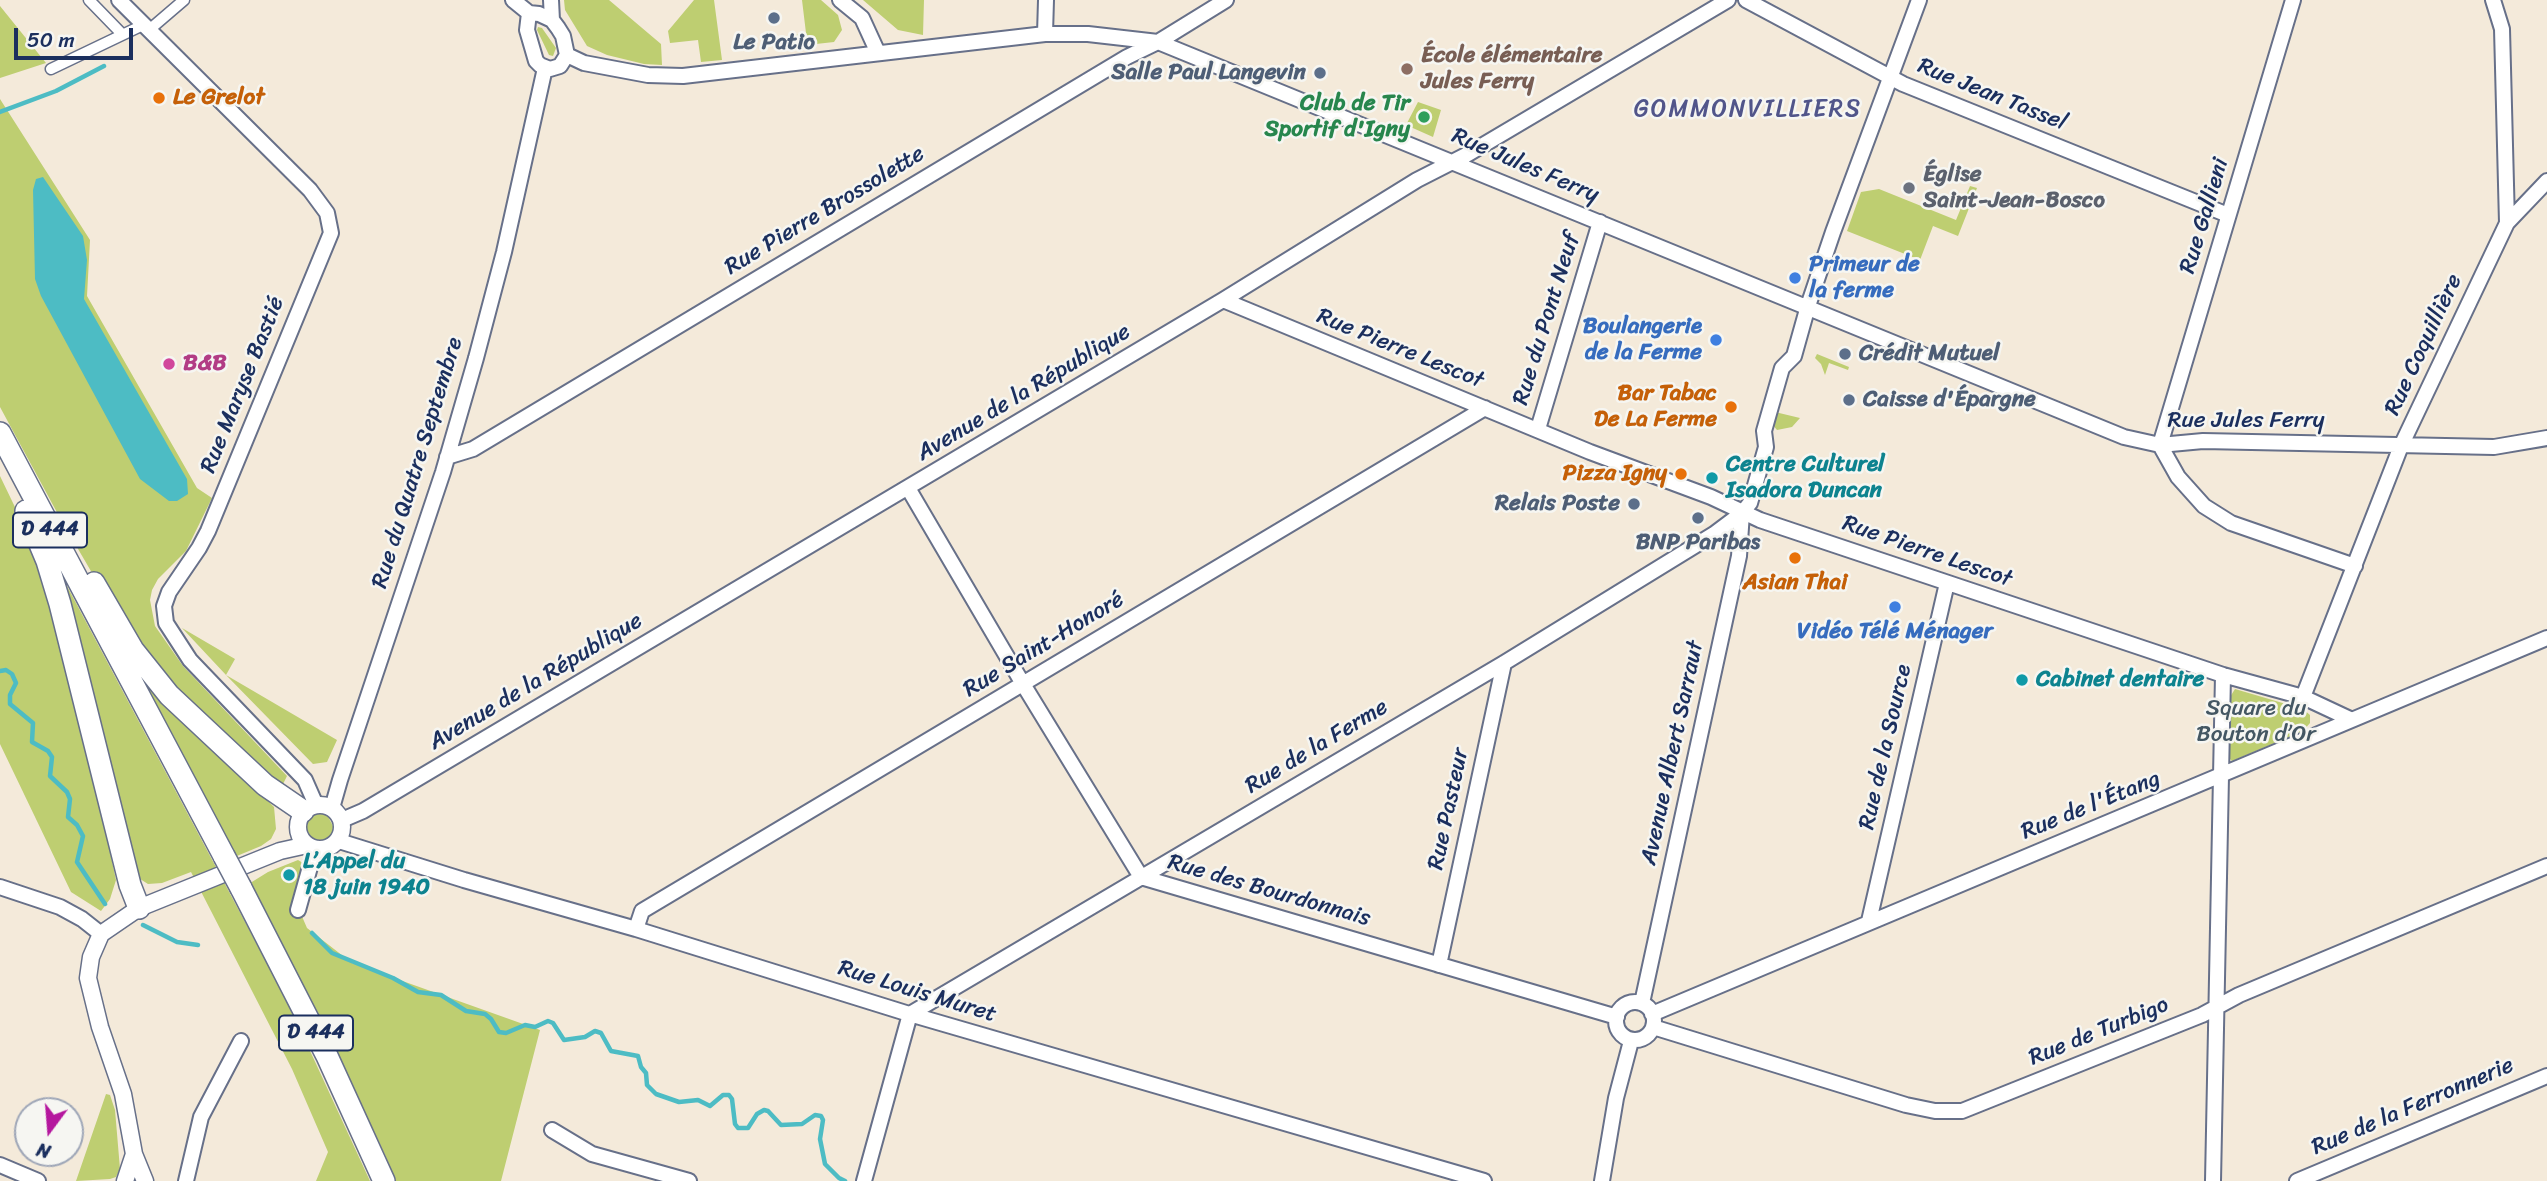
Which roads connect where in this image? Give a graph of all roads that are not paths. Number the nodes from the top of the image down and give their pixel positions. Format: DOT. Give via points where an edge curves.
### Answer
graph roads {
  1 [pos="89,0"];
  2 [pos="119,0"];
  3 [pos="184,0"];
  4 [pos="513,0"];
  5 [pos="551,0"];
  6 [pos="840,0"];
  7 [pos="1046,0"];
  8 [pos="1226,0"];
  9 [pos="1728,0"];
  10 [pos="1746,0"];
  11 [pos="1919,0"];
  12 [pos="2293,0"];
  13 [pos="2493,0"];
  14 [pos="533,9"];
  15 [pos="552,20"];
  16 [pos="146,28"];
  17 [pos="122,34"];
  18 [pos="1045,34"];
  19 [pos="1158,42"];
  20 [pos="878,53"];
  21 [pos="567,55"];
  22 [pos="545,68"];
  23 [pos="51,69"];
  24 [pos="1891,78"];
  25 [pos="1454,162"];
  26 [pos="2547,181"];
  27 [pos="2228,215"];
  28 [pos="1600,222"];
  29 [pos="2507,223"];
  30 [pos="1223,300"];
  31 [pos="1808,306"];
  32 [pos="1485,408"];
  33 [pos="1538,429"];
  34 [pos="0,433"];
  35 [pos="2547,438"];
  36 [pos="2160,445"];
  37 [pos="2401,446"];
  38 [pos="0,455"];
  39 [pos="447,457"];
  40 [pos="24,479"];
  41 [pos="908,488"];
  42 [pos="1742,513"];
  43 [pos="2355,566"];
  44 [pos="1947,583"];
  45 [pos="2547,638"];
  46 [pos="1504,663"];
  47 [pos="2223,675"];
  48 [pos="1023,684"];
  49 [pos="2303,696"];
  50 [pos="2350,719"];
  51 [pos="2222,775"];
  52 [pos="323,811"];
  53 [pos="339,841"];
  54 [pos="307,843"];
  55 [pos="2547,866"];
  56 [pos="1141,877"];
  57 [pos="0,887"];
  58 [pos="139,908"];
  59 [pos="298,910"];
  60 [pos="1869,921"];
  61 [pos="636,929"];
  62 [pos="101,934"];
  63 [pos="1439,965"];
  64 [pos="2215,1007"];
  65 [pos="910,1014"];
  66 [pos="1649,1015"];
  67 [pos="1617,1017"];
  68 [pos="241,1041"];
  69 [pos="1631,1041"];
  70 [pos="2547,1076"];
  71 [pos="552,1130"];
  72 [pos="134,1154"];
  73 [pos="0,1165"];
  74 [pos="38,1181"];
  75 [pos="125,1181"];
  76 [pos="145,1181"];
  77 [pos="186,1181"];
  78 [pos="384,1181"];
  79 [pos="689,1181"];
  80 [pos="864,1181"];
  81 [pos="1484,1181"];
  82 [pos="1602,1181"];
  83 [pos="2213,1181"];
  84 [pos="2297,1181"];
  1 -- 17 [label="street"];
  2 -- 16 [label="street, Rue Maryse Bastié"];
  3 -- 16 [label="street"];
  4 -- 14 [label="street"];
  5 -- 15 [label="street"];
  6 -- 20 [label="street" via="862,18"];
  7 -- 18 [label="street"];
  8 -- 19 [label="street, Rue Pierre Brossolette"];
  9 -- 25 [label="street, Avenue de la République"];
  10 -- 24 [label="street, Rue Jean Tassel"];
  11 -- 24 [label="street"];
  12 -- 27 [label="street, Rue Gallieni"];
  13 -- 29 [label="street, Rue Coquillière" via="2502,29"];
  14 -- 15 [label="street"];
  14 -- 22 [label="street" via="527,30 536,61"];
  15 -- 21 [label="street" via="563,36"];
  16 -- 17 [label="street"];
  16 -- 52 [label="street, Rue Maryse Bastié" via="310,190 327,213 331,233 208,531 164,606 166,623 190,660 305,780"];
  17 -- 23 [label="street"];
  18 -- 19 [label="street, Rue Jules Ferry"];
  18 -- 20 [label="street, Rue Jules Ferry"];
  19 -- 25 [label="street, Rue Jules Ferry"];
  19 -- 39 [label="street, Rue Pierre Brossolette" via="473,449"];
  20 -- 21 [label="street, Rue Jules Ferry" via="683,76 648,75 584,63"];
  21 -- 22 [label="street" via="555,69"];
  22 -- 39 [label="street, Rue du Quatre Septembre" via="504,252"];
  24 -- 27 [label="street, Rue Jean Tassel"];
  24 -- 31 [label="street" via="1839,234"];
  25 -- 28 [label="street, Rue Jules Ferry"];
  25 -- 30 [label="street, Avenue de la République" via="1417,180"];
  26 -- 29 [label="street"];
  27 -- 36 [label="street, Rue Gallieni"];
  28 -- 31 [label="street, Rue Jules Ferry"];
  28 -- 33 [label="street, Rue du Pont Neuf"];
  29 -- 37 [label="street, Rue Coquillière"];
  30 -- 32 [label="street, Rue Pierre Lescot"];
  30 -- 41 [label="street, Avenue de la République"];
  31 -- 36 [label="street, Rue Jules Ferry" via="1844,317 2124,437"];
  31 -- 42 [label="street" via="1794,356 1782,368 1764,432 1766,447 1750,503"];
  32 -- 33 [label="street, Rue Pierre Lescot"];
  32 -- 48 [label="street, Rue Saint-Honoré"];
  33 -- 42 [label="street, Rue Pierre Lescot"];
  34 -- 40 [label="main road, D 444"];
  35 -- 37 [label="street, Rue Jules Ferry" via="2494,447"];
  36 -- 37 [label="street, Rue Jules Ferry" via="2216,441"];
  36 -- 43 [label="street" via="2178,477 2204,506 2231,523"];
  37 -- 43 [label="street, Rue Coquillière"];
  38 -- 58 [label="main road" via="34,529 60,604"];
  39 -- 52 [label="street, Rue du Quatre Septembre" via="340,780"];
  40 -- 52 [label="main road" via="71,543 133,650 169,695 265,785"];
  40 -- 78 [label="main road, D 444, bridge" via="241,888 327,1056"];
  41 -- 48 [label="street, Rue des Bourdonnais"];
  41 -- 52 [label="street, Avenue de la République" via="363,811"];
  42 -- 44 [label="street, Rue Pierre Lescot"];
  42 -- 46 [label="street, Rue de la Ferme"];
  42 -- 66 [label="street, Avenue Albert Sarraut" via="1739,556"];
  43 -- 49 [label="street, Rue Coquillière"];
  44 -- 47 [label="street, Rue Pierre Lescot"];
  44 -- 60 [label="street, Rue de la Source"];
  45 -- 50 [label="street, Rue de l'Étang"];
  46 -- 56 [label="street, Rue de la Ferme"];
  46 -- 63 [label="street, Rue Pasteur"];
  47 -- 49 [label="street, Rue Pierre Lescot"];
  47 -- 51 [label="street"];
  48 -- 56 [label="street, Rue des Bourdonnais"];
  48 -- 61 [label="street, Rue Saint-Honoré" via="642,911"];
  49 -- 50 [label="street, Rue Pierre Lescot"];
  50 -- 51 [label="street, Rue de l'Étang"];
  51 -- 60 [label="street, Rue de l'Étang"];
  51 -- 64 [label="street"];
  52 -- 53 [label="street" via="343,829"];
  52 -- 54 [label="street" via="298,825"];
  53 -- 54 [label="street" via="330,848"];
  53 -- 61 [label="street, Rue Louis Muret"];
  54 -- 58 [label="street"];
  54 -- 59 [label="street"];
  55 -- 64 [label="street, Rue de Turbigo"];
  56 -- 63 [label="street, Rue des Bourdonnais"];
  56 -- 65 [label="street, Rue de la Ferme"];
  57 -- 62 [label="street" via="60,907"];
  58 -- 62 [label="street"];
  60 -- 66 [label="street, Rue de l'Étang"];
  61 -- 65 [label="street, Rue Louis Muret"];
  62 -- 72 [label="street" via="88,978 123,1094"];
  63 -- 67 [label="street, Rue des Bourdonnais"];
  64 -- 66 [label="street, Rue de Turbigo" via="1962,1111 1906,1105"];
  64 -- 83 [label="street"];
  65 -- 80 [label="street"];
  65 -- 81 [label="street, Rue Louis Muret"];
  66 -- 67 [label="street" via="1626,1004"];
  66 -- 69 [label="street" via="1647,1037"];
  67 -- 69 [label="street" via="1617,1029"];
  68 -- 77 [label="street" via="201,1116"];
  69 -- 82 [label="street"];
  70 -- 84 [label="street, Rue de la Ferronnerie"];
  71 -- 79 [label="street" via="593,1154"];
  72 -- 75 [label="street"];
  72 -- 76 [label="street"];
  73 -- 74 [label="street"];
}
